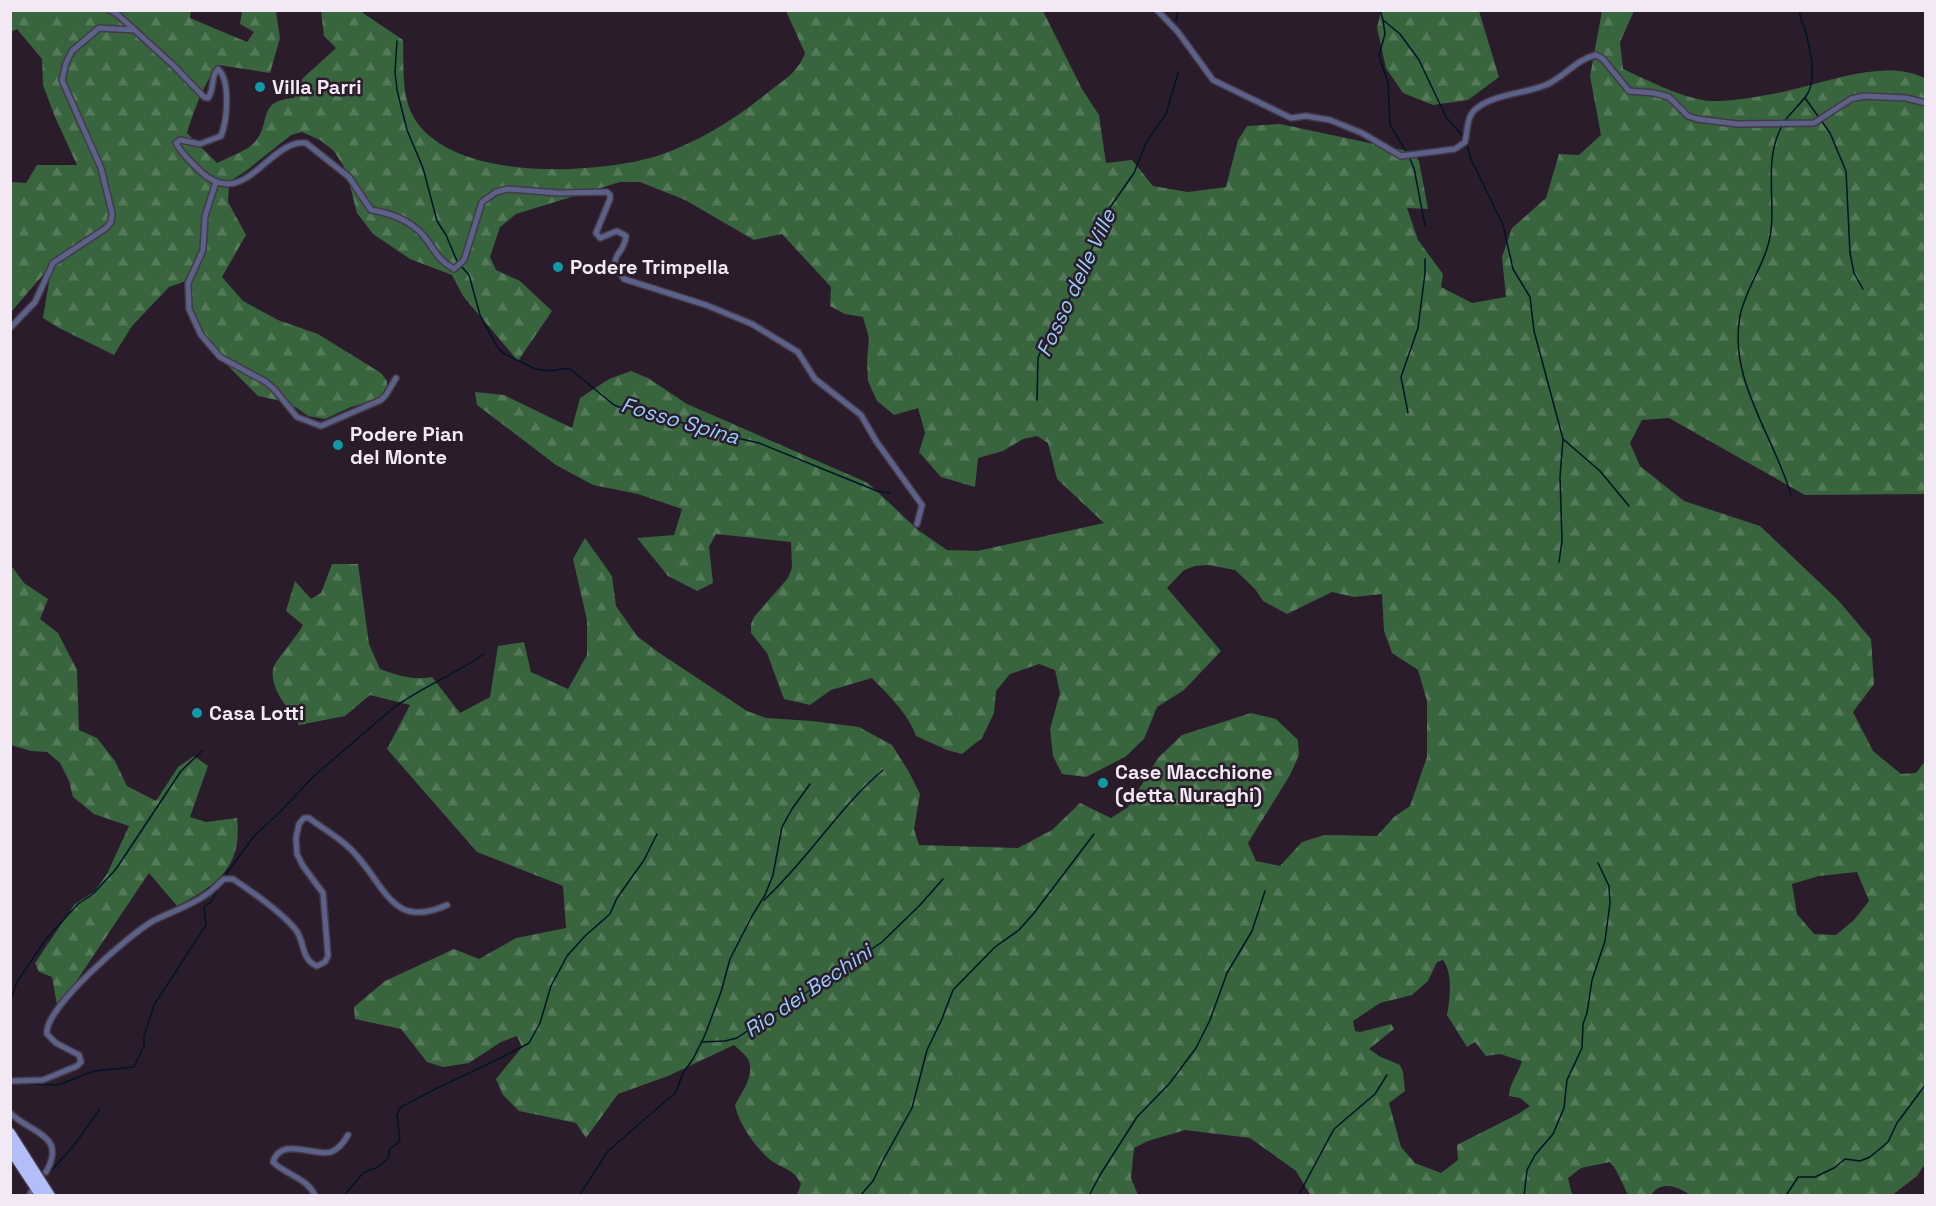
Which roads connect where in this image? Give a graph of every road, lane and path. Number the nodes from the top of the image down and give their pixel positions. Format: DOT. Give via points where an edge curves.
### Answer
graph roads {
  1 [pos="110,10"];
  2 [pos="1157,10"];
  3 [pos="135,30"];
  4 [pos="1926,103"];
  5 [pos="216,182"];
  6 [pos="10,328"];
  7 [pos="396,378"];
  8 [pos="916,524"];
  9 [pos="447,905"];
  10 [pos="10,1081"];
  11 [pos="10,1113"];
  12 [pos="10,1132"];
  13 [pos="348,1135"];
  14 [pos="10,1149"];
  15 [pos="46,1172"];
  16 [pos="34,1194"];
  17 [pos="50,1196"];
  18 [pos="315,1196"];
  1 -- 3 [label="street"];
  2 -- 4 [label="street" via="1218,84 1291,118 1319,118 1352,128 1401,156 1459,148 1478,107 1551,83 1583,60 1596,56 1603,59 1629,91 1668,97 1688,116 1722,123 1814,123 1851,99 1864,96"];
  3 -- 5 [label="street" via="204,98 211,95 215,72 222,72 226,91 222,134 200,144 180,140 176,143"];
  3 -- 6 [label="street" via="99,28 72,51 62,80 100,168 111,222 53,263 34,302"];
  5 -- 7 [label="street" via="206,216 203,250 188,283 188,292 189,309 201,335 220,357 266,382 297,417 321,426 381,400"];
  5 -- 8 [label="street" via="230,184 243,179 259,171 285,148 297,142 306,143 349,177 371,210 393,214 421,233 442,262 454,269 464,261 482,202 496,192 607,192 610,199 597,236 617,231 626,236 614,259 615,268 624,279 724,312 798,352 815,378 861,415 922,505"];
  9 -- 10 [label="street" via="426,914 403,911 348,846 304,818 296,838 297,854 323,893 328,956 325,962 312,964 291,925 233,879 224,879 207,894 145,927 100,963 57,1009 47,1034 79,1055 81,1062 42,1080"];
  11 -- 15 [label="street" via="52,1146 53,1157"];
  12 -- 17 [label="highway"];
  13 -- 18 [label="street" via="343,1144 329,1152 292,1149 274,1157 273,1162 281,1169 307,1182"];
  14 -- 16 [label="highway"];
}
